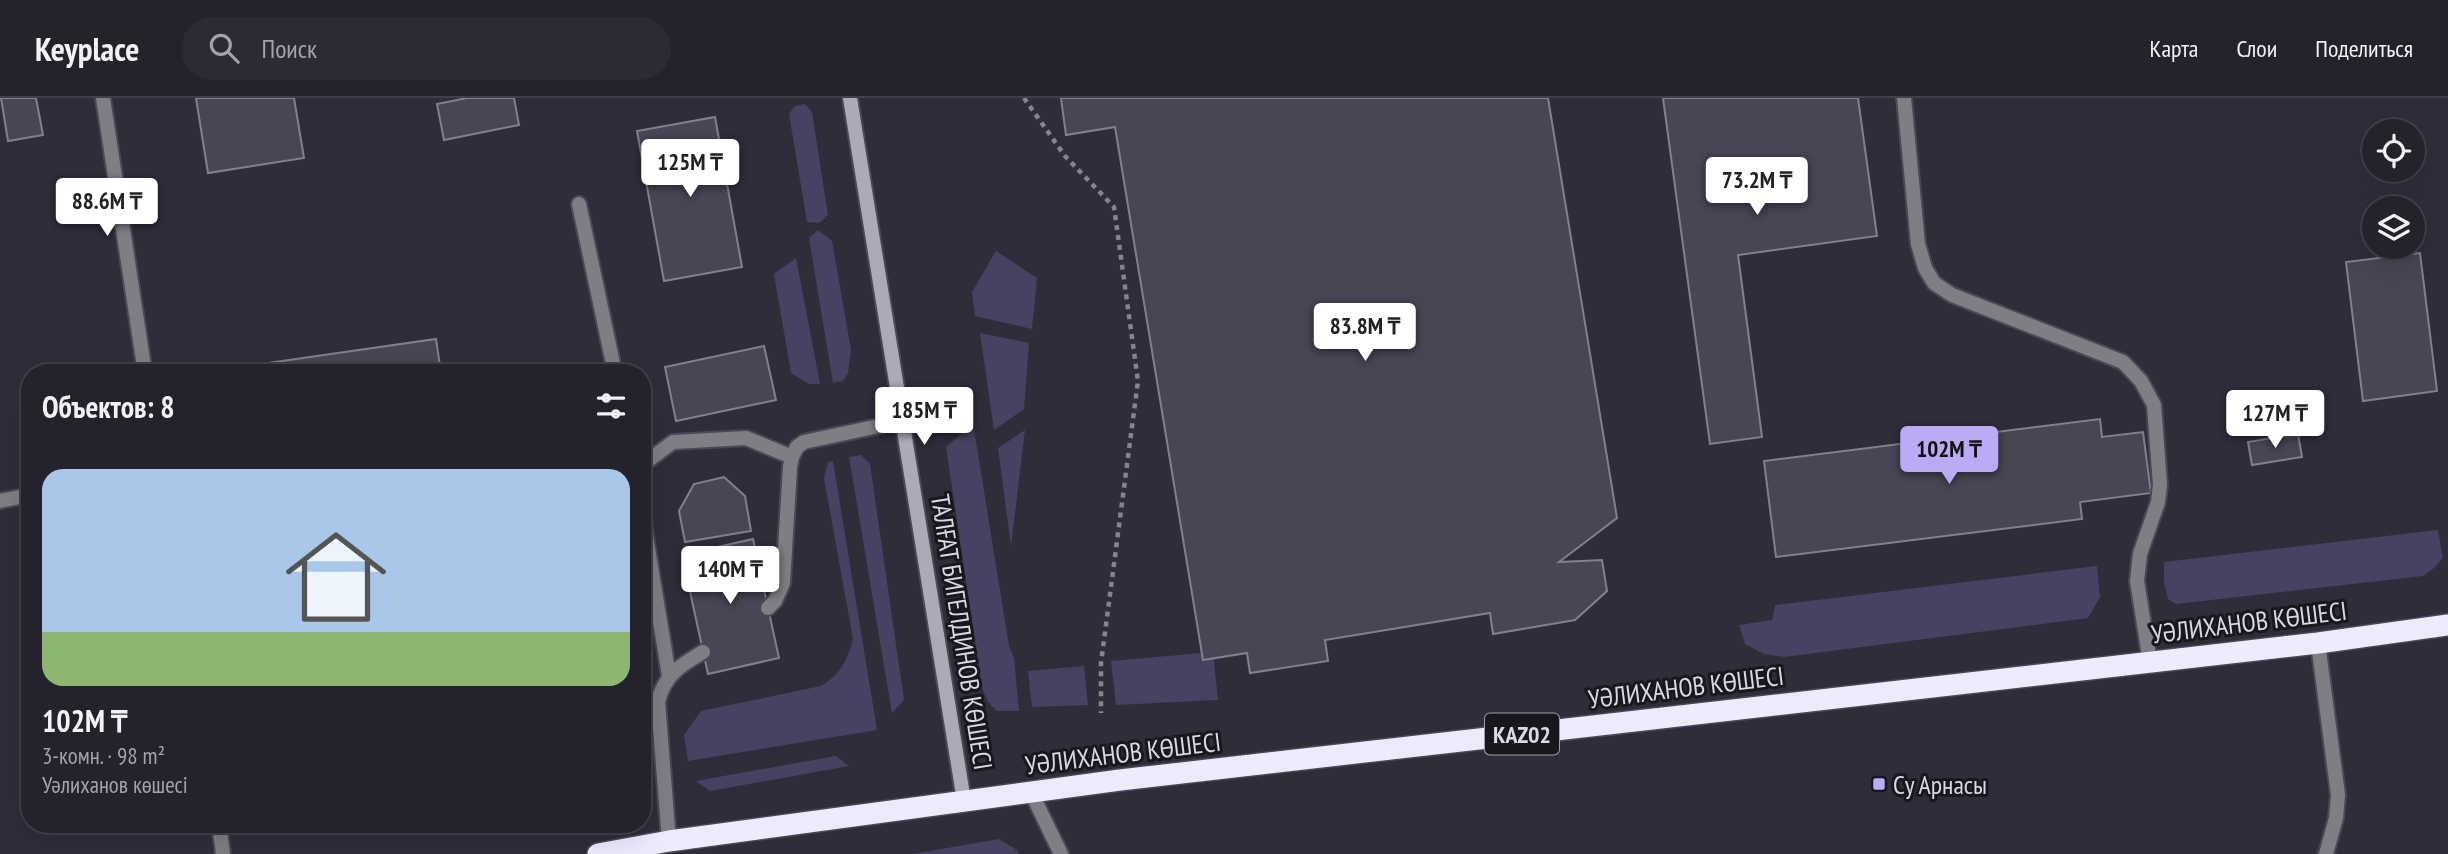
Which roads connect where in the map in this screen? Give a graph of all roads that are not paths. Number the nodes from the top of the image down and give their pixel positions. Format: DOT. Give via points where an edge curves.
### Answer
graph roads {
  1 [pos="103,98"];
  2 [pos="850,98"];
  3 [pos="1904,98"];
  4 [pos="579,204"];
  5 [pos="144,364"];
  6 [pos="613,364"];
  7 [pos="902,421"];
  8 [pos="792,457"];
  9 [pos="651,459"];
  10 [pos="21,497"];
  11 [pos="0,501"];
  12 [pos="651,567"];
  13 [pos="768,608"];
  14 [pos="2448,625"];
  15 [pos="2318,643"];
  16 [pos="703,652"];
  17 [pos="2150,662"];
  18 [pos="669,676"];
  19 [pos="1031,792"];
  20 [pos="964,801"];
  21 [pos="220,833"];
  22 [pos="670,841"];
  23 [pos="223,854"];
  24 [pos="598,854"];
  25 [pos="1061,854"];
  26 [pos="2326,854"];
  1 -- 5 [label="street"];
  2 -- 7 [label="street, ТАЛҒАТ БИГЕЛДИНОВ КӨШЕСІ"];
  3 -- 17 [label="street" via="1918,244 1934,283 1952,295 2123,362 2154,405 2160,485 2137,581"];
  4 -- 6 [label="street"];
  7 -- 8 [label="street" via="814,439 797,447"];
  7 -- 20 [label="street, ТАЛҒАТ БИГЕЛДИНОВ КӨШЕСІ"];
  8 -- 9 [label="street" via="746,438 673,442"];
  8 -- 13 [label="street" via="784,573 780,592"];
  10 -- 11 [label="street"];
  12 -- 18 [label="street"];
  14 -- 15 [label="highway, УӘЛИХАНОВ КӨШЕСІ / KАZ02"];
  15 -- 17 [label="highway, УӘЛИХАНОВ КӨШЕСІ / KАZ02"];
  15 -- 26 [label="street" via="2338,795"];
  16 -- 18 [label="street"];
  17 -- 19 [label="highway, УӘЛИХАНОВ КӨШЕСІ / KАZ02"];
  18 -- 22 [label="street" via="662,688 658,717"];
  19 -- 20 [label="highway, УӘЛИХАНОВ КӨШЕСІ / KАZ02"];
  19 -- 25 [label="street"];
  20 -- 22 [label="highway, УӘЛИХАНОВ КӨШЕСІ / KАZ02"];
  21 -- 23 [label="street"];
  22 -- 24 [label="highway, УӘЛИХАНОВ КӨШЕСІ / KАZ02"];
}
